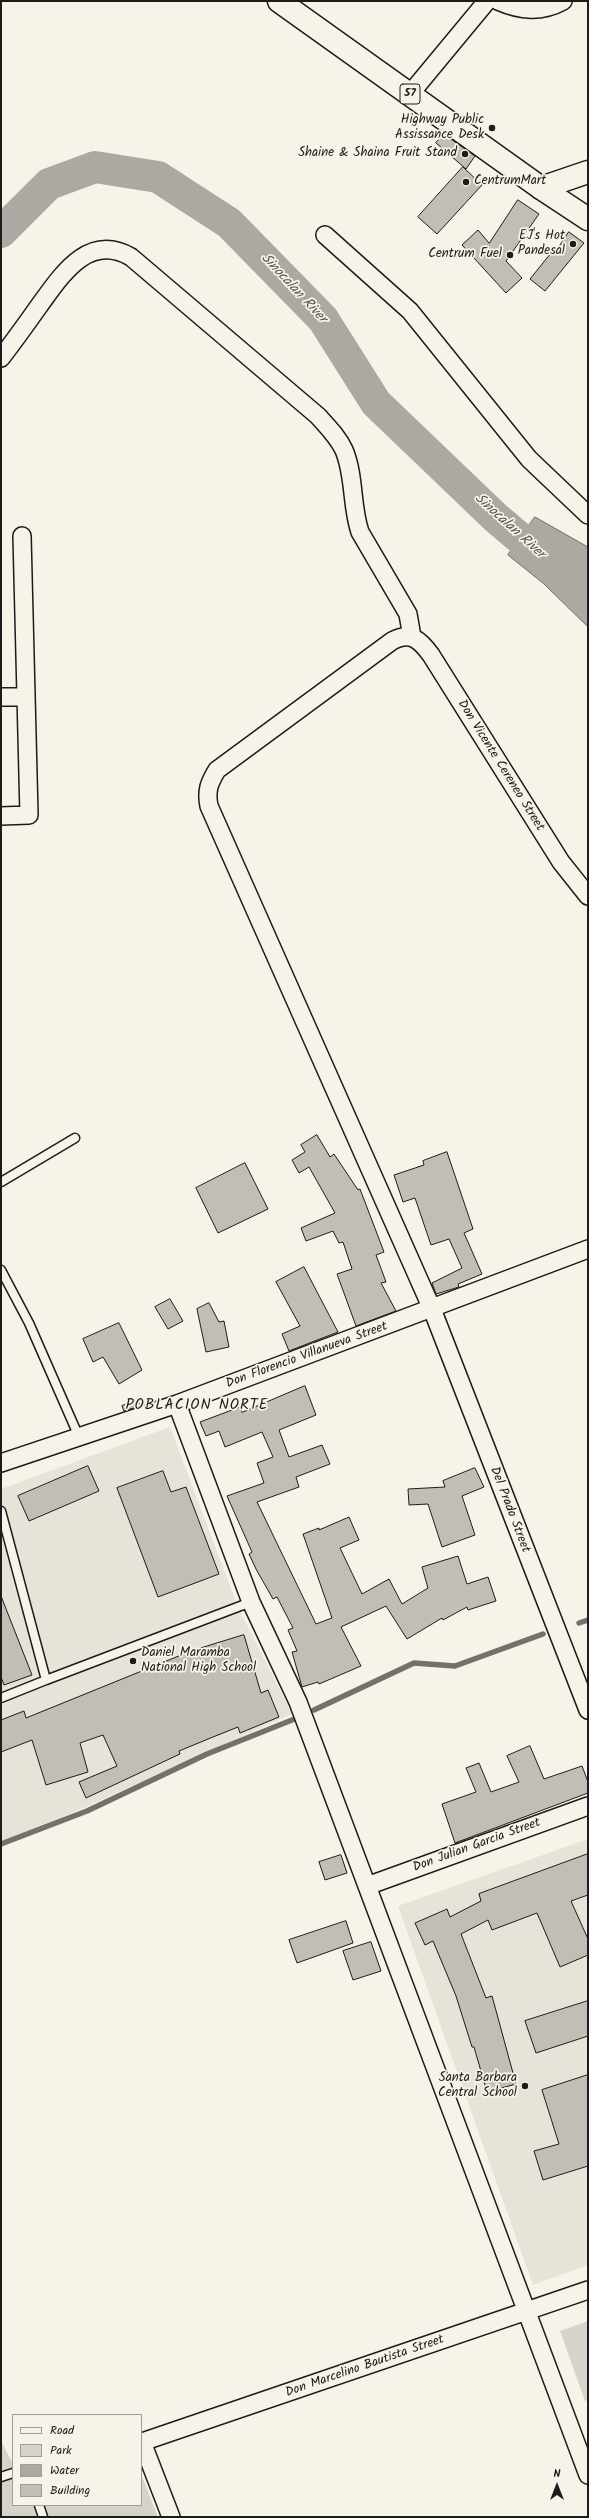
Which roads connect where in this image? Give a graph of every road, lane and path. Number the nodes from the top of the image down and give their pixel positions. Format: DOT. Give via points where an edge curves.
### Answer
graph roads {
  1 [pos="279,1"];
  2 [pos="487,1"];
  3 [pos="498,1"];
  4 [pos="563,1"];
  5 [pos="410,94"];
  6 [pos="588,172"];
  7 [pos="541,188"];
  8 [pos="588,219"];
  9 [pos="325,235"];
  10 [pos="1,358"];
  11 [pos="588,514"];
  12 [pos="22,536"];
  13 [pos="412,637"];
  14 [pos="1,697"];
  15 [pos="26,697"];
  16 [pos="1,816"];
  17 [pos="588,896"];
  18 [pos="76,1138"];
  19 [pos="1,1182"];
  20 [pos="588,1249"];
  21 [pos="1,1270"];
  22 [pos="432,1309"];
  23 [pos="177,1404"];
  24 [pos="79,1437"];
  25 [pos="1,1463"];
  26 [pos="1,1511"];
  27 [pos="251,1602"];
  28 [pos="46,1680"];
  29 [pos="1,1698"];
  30 [pos="588,1710"];
  31 [pos="588,1806"];
  32 [pos="367,1886"];
  33 [pos="588,2290"];
  34 [pos="527,2312"];
  35 [pos="142,2442"];
  36 [pos="12,2473"];
  37 [pos="588,2475"];
  38 [pos="1,2477"];
  39 [pos="39,2506"];
  40 [pos="43,2517"];
  41 [pos="171,2517"];
  1 -- 5 [label="main road, 57"];
  2 -- 5 [label="street"];
  3 -- 4 [label="street" via="513,8 528,10 549,8"];
  5 -- 7 [label="main road, 57"];
  6 -- 7 [label="main road"];
  7 -- 8 [label="main road, 57"];
  9 -- 11 [label="street" via="410,311 529,459"];
  10 -- 13 [label="street" via="68,266 85,255 105,249 119,250 131,257 318,416 335,434 344,451 360,532 408,614"];
  12 -- 15 [label="street"];
  13 -- 17 [label="street, Don Vicente Cereneo Street" via="420,641 431,655 561,862"];
  13 -- 22 [label="street, Del Prado Street" via="402,636 392,641 217,770 209,783 207,794 209,806"];
  14 -- 15 [label="street"];
  15 -- 16 [label="street" via="29,815"];
  18 -- 19 [label="lane"];
  20 -- 22 [label="street, Don Florencio Villanueva Street"];
  21 -- 24 [label="lane" via="30,1323"];
  22 -- 23 [label="street, Don Florencio Villanueva Street"];
  22 -- 30 [label="street, Del Prado Street"];
  23 -- 24 [label="street, Don Florencio Villanueva Street"];
  23 -- 27 [label="street"];
  24 -- 25 [label="street, Don Florencio Villanueva Street"];
  26 -- 28 [label="lane"];
  27 -- 28 [label="lane"];
  27 -- 32 [label="street" via="298,1702"];
  28 -- 29 [label="lane"];
  31 -- 32 [label="street, Don Julian Garcia Street"];
  32 -- 34 [label="street"];
  33 -- 34 [label="street, Don Marcelino Bautista Street"];
  34 -- 35 [label="street, Don Marcelino Bautista Street"];
  34 -- 37 [label="street"];
  35 -- 41 [label="street"];
  36 -- 38 [label="lane"];
  39 -- 40 [label="lane"];
}
